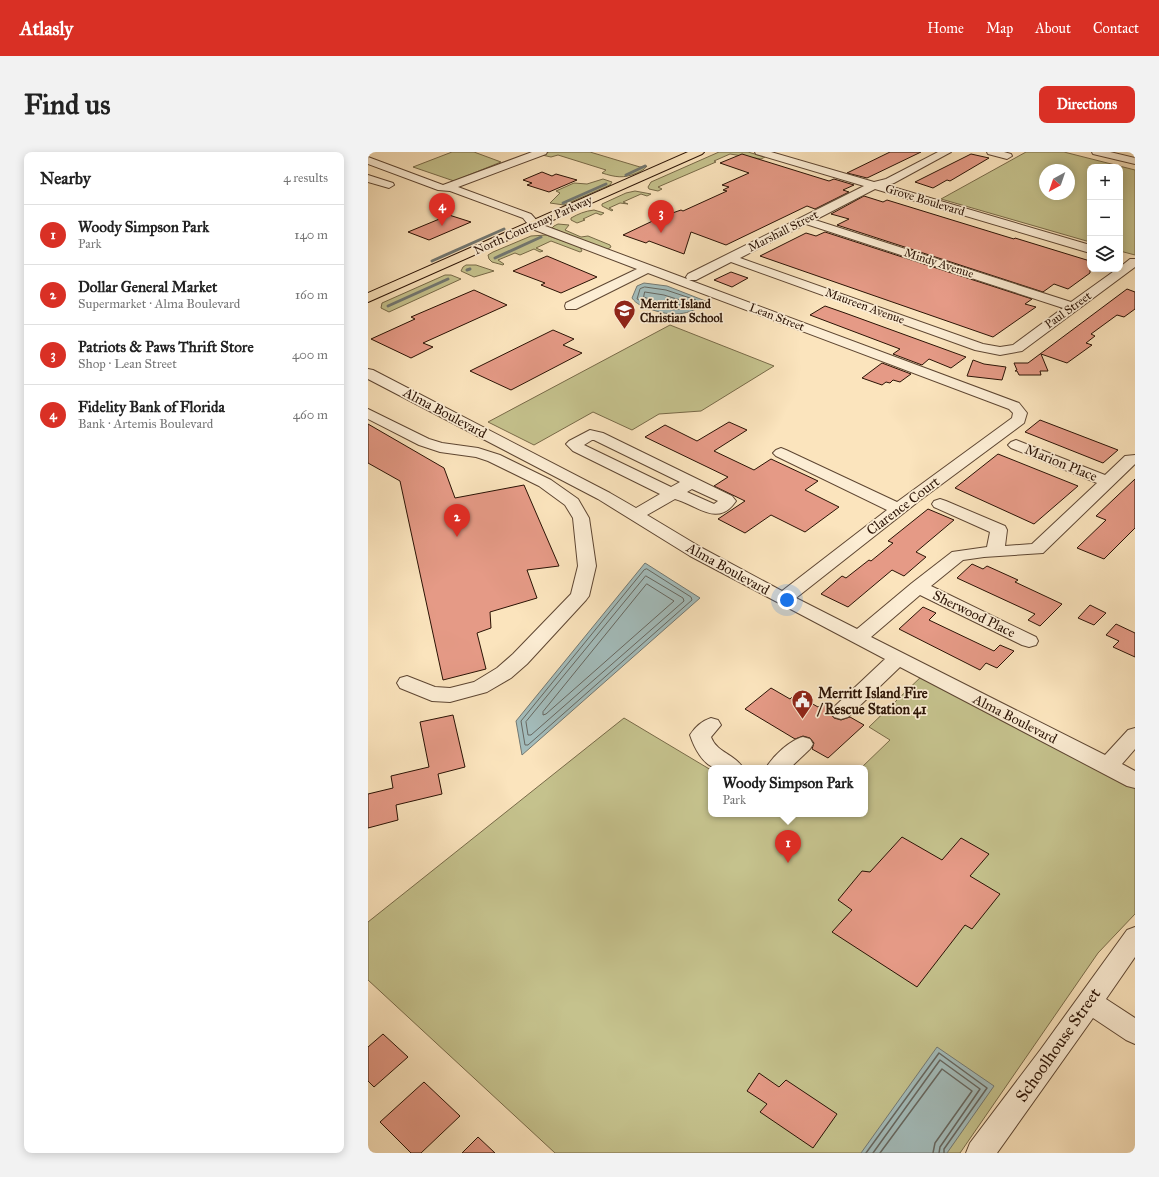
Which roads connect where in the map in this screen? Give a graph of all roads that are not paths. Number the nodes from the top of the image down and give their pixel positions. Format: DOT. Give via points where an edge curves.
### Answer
graph roads {
  1 [pos="542,152"];
  2 [pos="698,152"];
  3 [pos="760,152"];
  4 [pos="946,152"];
  5 [pos="992,152"];
  6 [pos="1097,152"];
  7 [pos="1007,156"];
  8 [pos="368,160"];
  9 [pos="1135,161"];
  10 [pos="368,178"];
  11 [pos="389,185"];
  12 [pos="875,185"];
  13 [pos="442,188"];
  14 [pos="805,220"];
  15 [pos="533,224"];
  16 [pos="1087,248"];
  17 [pos="730,258"];
  18 [pos="1123,259"];
  19 [pos="1134,263"];
  20 [pos="647,268"];
  21 [pos="692,277"];
  22 [pos="368,298"];
  23 [pos="571,306"];
  24 [pos="1073,307"];
  25 [pos="1000,351"];
  26 [pos="368,373"];
  27 [pos="368,413"];
  28 [pos="1020,413"];
  29 [pos="1016,444"];
  30 [pos="781,453"];
  31 [pos="1131,459"];
  32 [pos="1107,481"];
  33 [pos="692,482"];
  34 [pos="672,494"];
  35 [pos="940,504"];
  36 [pos="899,509"];
  37 [pos="636,515"];
  38 [pos="995,551"];
  39 [pos="918,587"];
  40 [pos="783,599"];
  41 [pos="858,638"];
  42 [pos="1029,640"];
  43 [pos="898,658"];
  44 [pos="407,683"];
  45 [pos="841,712"];
  46 [pos="711,725"];
  47 [pos="1135,735"];
  48 [pos="803,744"];
  49 [pos="727,765"];
  50 [pos="780,765"];
  51 [pos="1108,766"];
  52 [pos="1135,780"];
  53 [pos="1135,937"];
  54 [pos="1089,1002"];
  55 [pos="1135,1032"];
  56 [pos="980,1153"];
  1 -- 13 [label="street"];
  2 -- 15 [label="main road, North Courtenay Parkway"];
  3 -- 12 [label="street, Grove Boulevard"];
  4 -- 12 [label="street, Marshall Street" via="890,181"];
  5 -- 7 [label="street"];
  6 -- 9 [label="street"];
  8 -- 13 [label="street, Lean Street"];
  10 -- 11 [label="street"];
  12 -- 14 [label="street, Marshall Street"];
  12 -- 16 [label="street, Grove Boulevard"];
  13 -- 15 [label="street, Lean Street" via="451,188 517,220"];
  14 -- 17 [label="street, Marshall Street"];
  14 -- 24 [label="street, Mindy Avenue"];
  15 -- 20 [label="street, Lean Street"];
  15 -- 22 [label="main road, North Courtenay Parkway"];
  17 -- 21 [label="street, Marshall Street"];
  17 -- 25 [label="street, Maureen Avenue" via="980,347"];
  18 -- 19 [label="street"];
  19 -- 24 [label="street, Paul Street"];
  20 -- 23 [label="street"];
  20 -- 28 [label="street, Lean Street" via="1014,406"];
  24 -- 25 [label="street, Paul Street" via="1017,348"];
  26 -- 37 [label="street, Alma Boulevard"];
  27 -- 44 [label="street" via="424,442 494,458 545,483 572,502 582,518 587,566 580,596 520,659 504,674 480,687 450,695 432,694"];
  28 -- 36 [label="street, Clarence Court" via="1019,420"];
  29 -- 32 [label="street, Marion Place"];
  30 -- 36 [label="street"];
  31 -- 32 [label="street"];
  32 -- 38 [label="street" via="1037,549"];
  33 -- 34 [label="street"];
  33 -- 34 [label="street" via="728,501 713,509"];
  33 -- 34 [label="street" via="594,434 574,444"];
  34 -- 37 [label="street"];
  35 -- 38 [label="street" via="999,530"];
  36 -- 40 [label="street, Clarence Court"];
  37 -- 40 [label="street, Alma Boulevard" via="696,552"];
  38 -- 39 [label="street" via="958,556"];
  39 -- 41 [label="street"];
  39 -- 42 [label="street, Sherwood Place"];
  40 -- 41 [label="street, Alma Boulevard"];
  41 -- 43 [label="street, Alma Boulevard"];
  43 -- 45 [label="street"];
  43 -- 51 [label="street, Alma Boulevard"];
  46 -- 49 [label="street" via="700,735 703,745 714,758"];
  47 -- 51 [label="street"];
  48 -- 50 [label="street"];
  51 -- 52 [label="street, Alma Boulevard"];
  53 -- 54 [label="street, Schoolhouse Street"];
  54 -- 55 [label="street"];
  54 -- 56 [label="street, Schoolhouse Street"];
}
